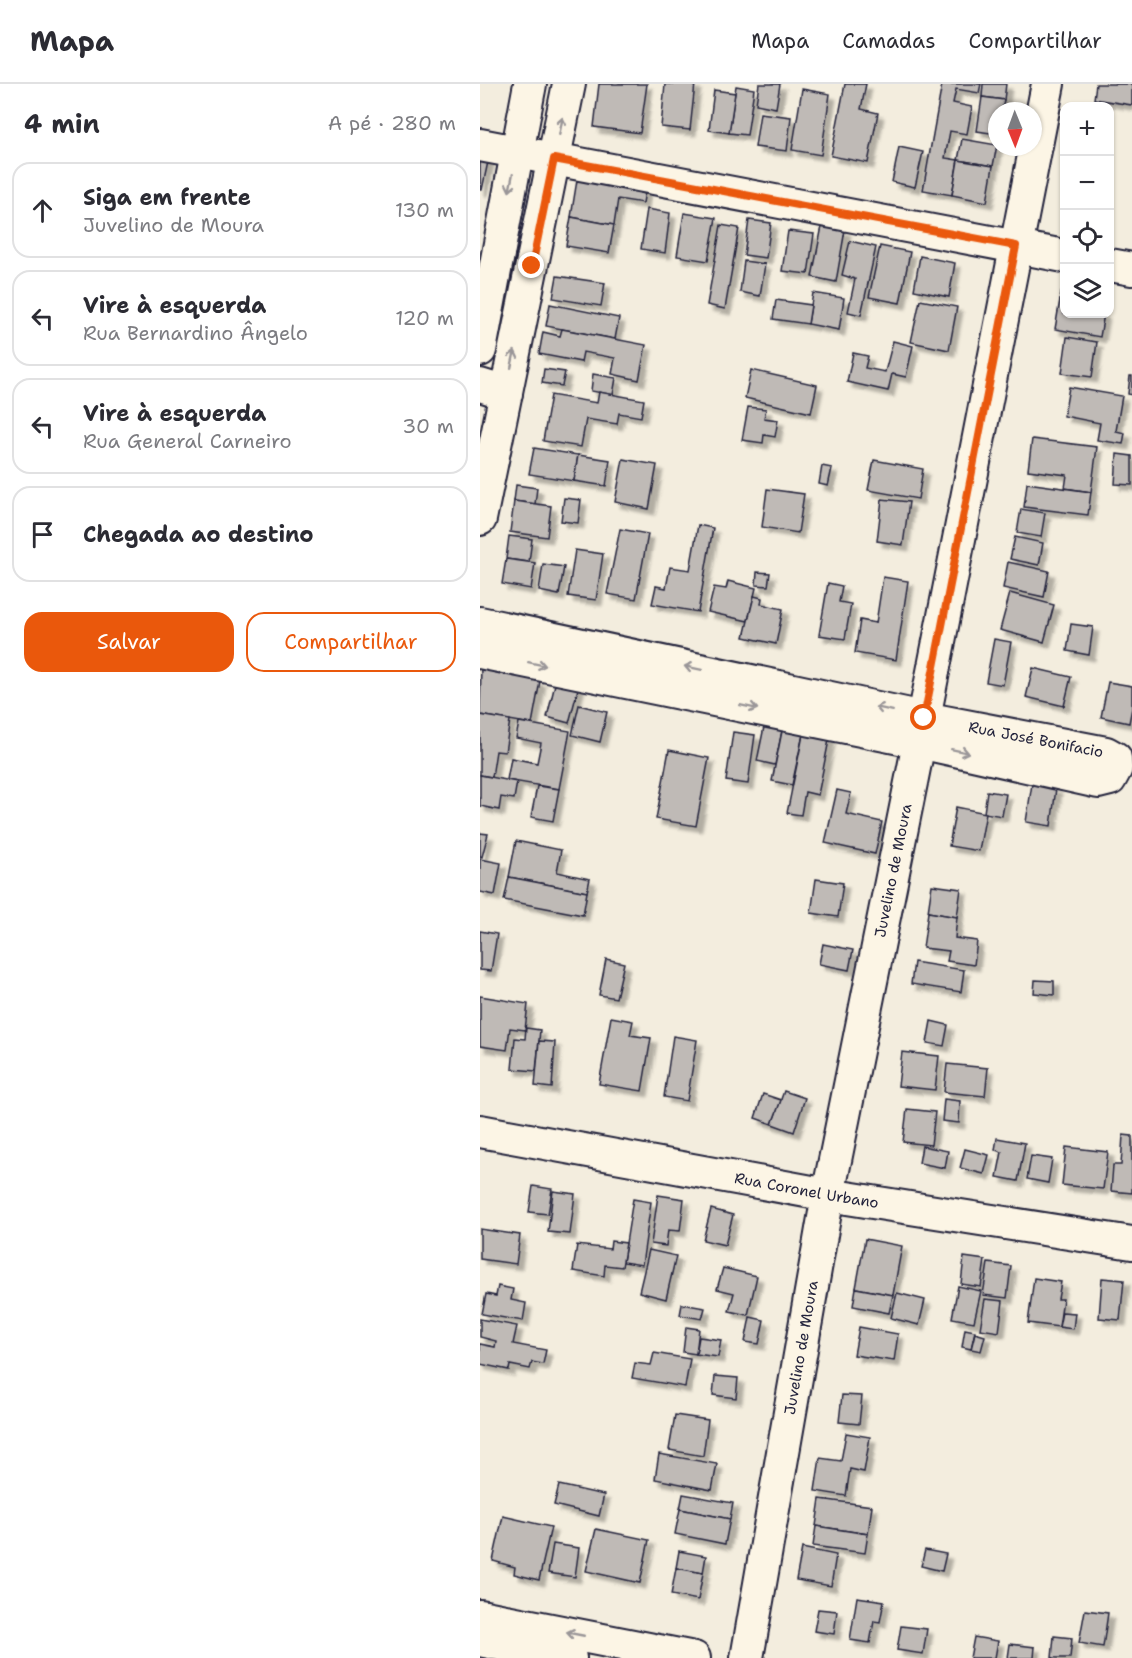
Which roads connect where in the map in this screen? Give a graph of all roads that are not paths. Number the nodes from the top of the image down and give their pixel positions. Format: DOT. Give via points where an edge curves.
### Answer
graph roads {
  1 [pos="530,84"];
  2 [pos="569,84"];
  3 [pos="1048,84"];
  4 [pos="480,145"];
  5 [pos="517,152"];
  6 [pos="554,159"];
  7 [pos="1016,246"];
  8 [pos="498,253"];
  9 [pos="1060,255"];
  10 [pos="532,266"];
  11 [pos="1114,266"];
  12 [pos="1132,269"];
  13 [pos="480,350"];
  14 [pos="493,389"];
  15 [pos="481,507"];
  16 [pos="480,623"];
  17 [pos="480,652"];
  18 [pos="922,730"];
  19 [pos="480,1131"];
  20 [pos="828,1195"];
  21 [pos="1132,1243"];
  22 [pos="480,1616"];
  23 [pos="480,1640"];
  24 [pos="570,1658"];
  25 [pos="694,1658"];
  26 [pos="747,1658"];
  1 -- 5 [label="street"];
  6 -- 2 [label="street, one-way"];
  3 -- 7 [label="street, Juvelino de Moura"];
  4 -- 5 [label="street"];
  5 -- 6 [label="street"];
  5 -- 8 [label="street, one-way"];
  6 -- 7 [label="street"];
  6 -- 10 [label="street"];
  7 -- 9 [label="street"];
  7 -- 18 [label="street, Juvelino de Moura"];
  8 -- 10 [label="street"];
  8 -- 13 [label="street"];
  14 -- 10 [label="street, one-way"];
  11 -- 12 [label="street"];
  14 -- 15 [label="street"];
  18 -- 16 [label="street, Rua José Bonifacio, one-way"];
  17 -- 18 [label="street, Rua José Bonifacio, one-way"];
  18 -- 18 [label="street, Rua José Bonifacio, one-way" via="1098,782 1110,779 1116,768 1115,758 1106,753"];
  18 -- 20 [label="street, Juvelino de Moura"];
  19 -- 20 [label="street, Rua Coronel Urbano"];
  20 -- 21 [label="street, Rua Coronel Urbano"];
  20 -- 26 [label="street, Juvelino de Moura"];
  25 -- 22 [label="street, one-way"];
  23 -- 24 [label="street"];
}
